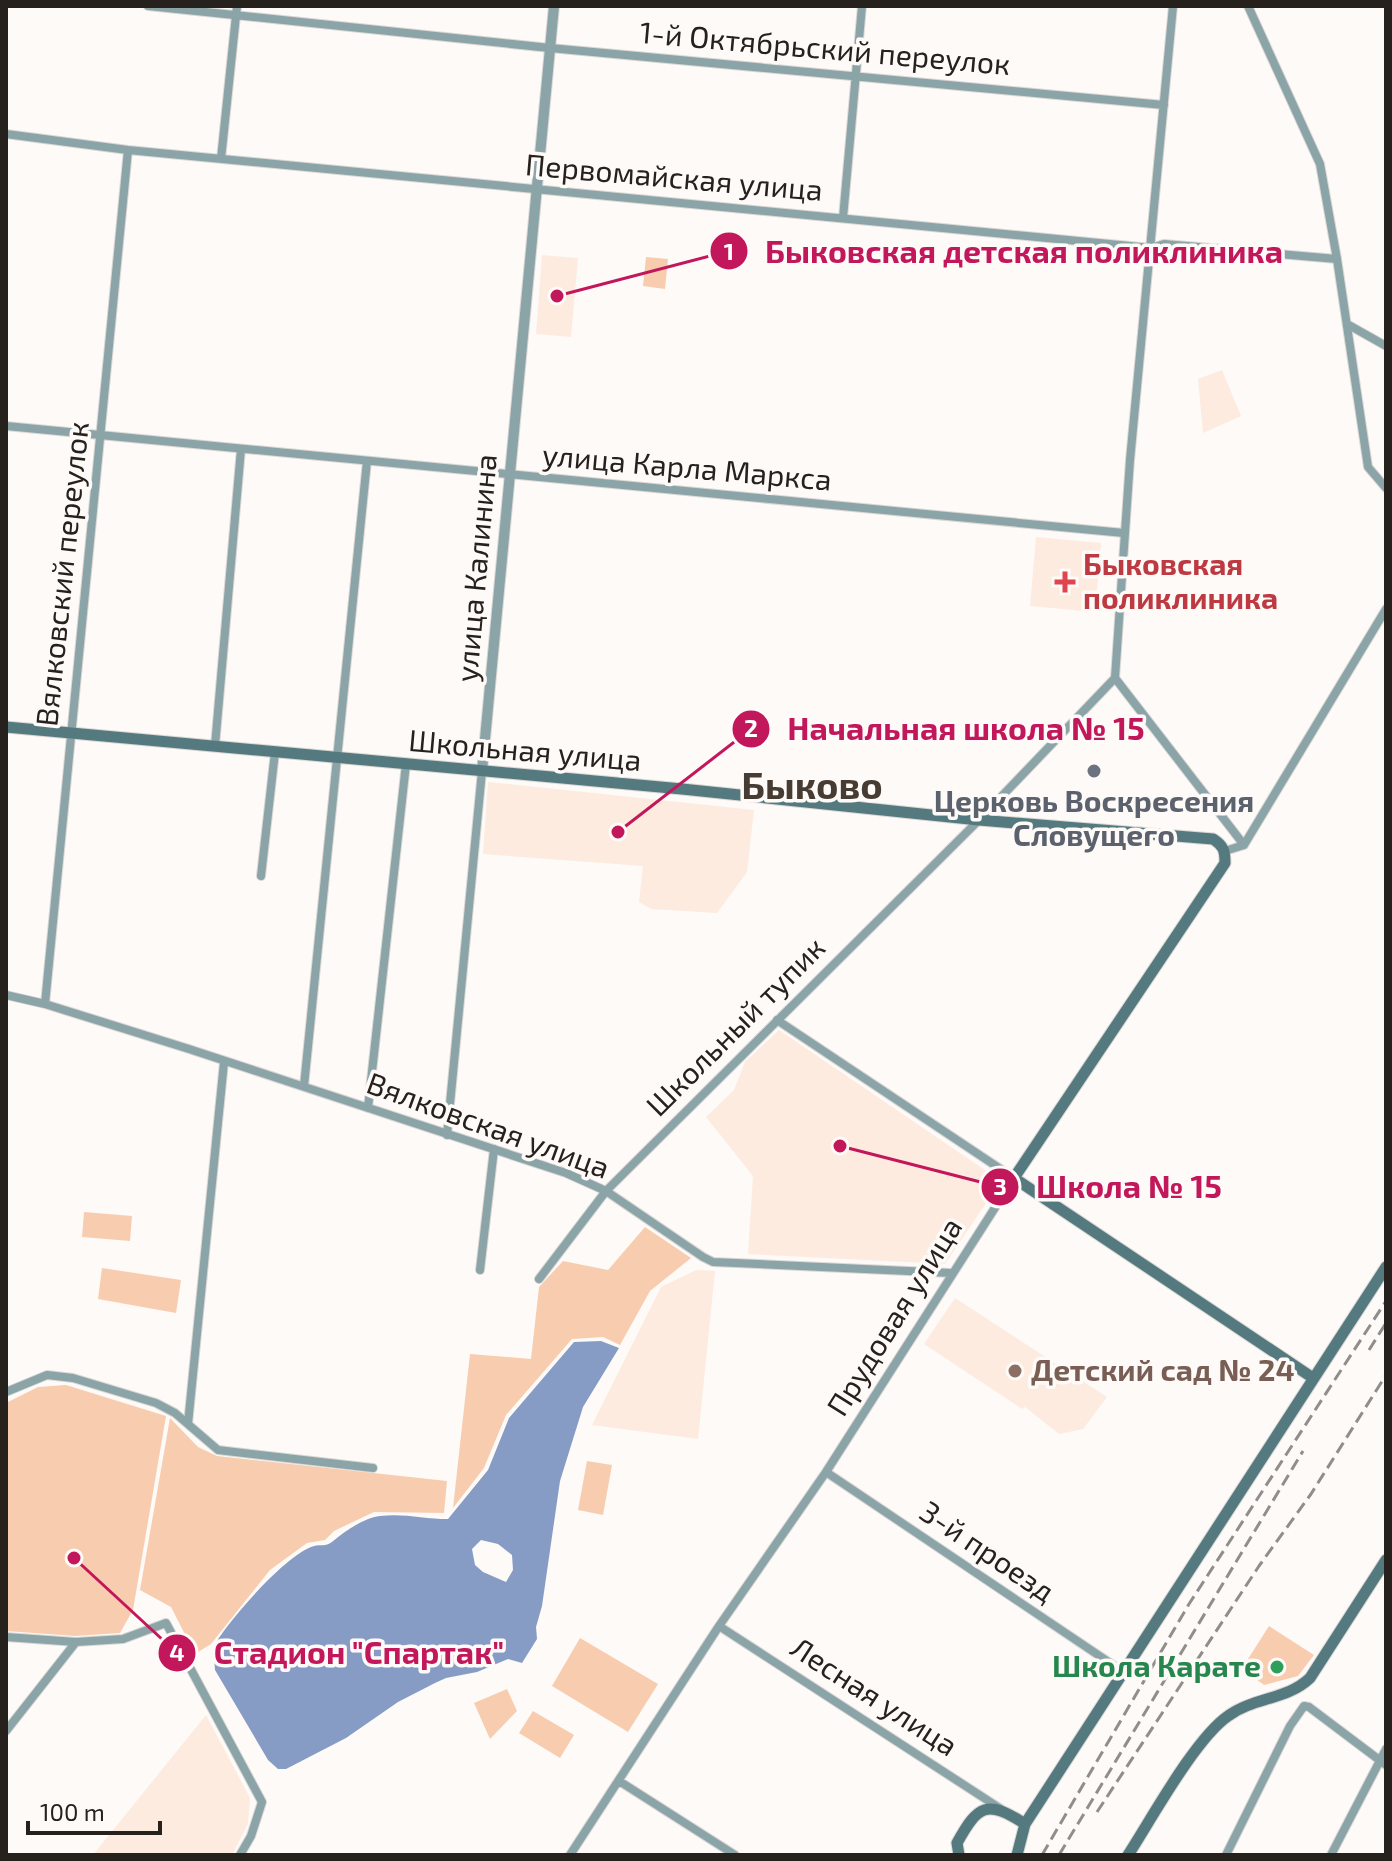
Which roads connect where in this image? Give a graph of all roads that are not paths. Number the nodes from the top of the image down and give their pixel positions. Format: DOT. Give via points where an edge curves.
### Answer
graph roads {
  1 [pos="148,6"];
  2 [pos="554,6"];
  3 [pos="862,6"];
  4 [pos="1173,6"];
  5 [pos="1248,6"];
  6 [pos="236,11"];
  7 [pos="550,48"];
  8 [pos="855,76"];
  9 [pos="1164,105"];
  10 [pos="6,134"];
  11 [pos="128,150"];
  12 [pos="221,159"];
  13 [pos="536,189"];
  14 [pos="843,218"];
  15 [pos="1151,248"];
  16 [pos="1337,259"];
  17 [pos="1347,324"];
  18 [pos="1386,346"];
  19 [pos="6,426"];
  20 [pos="101,435"];
  21 [pos="241,449"];
  22 [pos="367,461"];
  23 [pos="509,476"];
  24 [pos="1386,488"];
  25 [pos="1124,533"];
  26 [pos="1386,609"];
  27 [pos="1115,678"];
  28 [pos="6,727"];
  29 [pos="70,733"];
  30 [pos="215,746"];
  31 [pos="275,752"];
  32 [pos="336,757"];
  33 [pos="406,764"];
  34 [pos="482,771"];
  35 [pos="979,820"];
  36 [pos="1244,845"];
  37 [pos="1225,851"];
  38 [pos="261,876"];
  39 [pos="6,995"];
  40 [pos="45,1004"];
  41 [pos="777,1020"];
  42 [pos="224,1062"];
  43 [pos="304,1086"];
  44 [pos="368,1108"];
  45 [pos="447,1135"];
  46 [pos="494,1149"];
  47 [pos="1014,1178"];
  48 [pos="606,1191"];
  49 [pos="1386,1267"];
  50 [pos="480,1270"];
  51 [pos="951,1273"];
  52 [pos="539,1279"];
  53 [pos="1313,1378"];
  54 [pos="6,1392"];
  55 [pos="188,1424"];
  56 [pos="373,1468"];
  57 [pos="826,1472"];
  58 [pos="1386,1560"];
  59 [pos="719,1626"];
  60 [pos="6,1637"];
  61 [pos="76,1642"];
  62 [pos="1122,1671"];
  63 [pos="6,1731"];
  64 [pos="1386,1749"];
  65 [pos="1383,1763"];
  66 [pos="619,1781"];
  67 [pos="1002,1809"];
  68 [pos="1025,1824"];
  69 [pos="240,1855"];
  70 [pos="570,1855"];
  71 [pos="735,1855"];
  72 [pos="959,1855"];
  73 [pos="1017,1855"];
  74 [pos="1128,1855"];
  75 [pos="1226,1855"];
  76 [pos="1331,1855"];
  1 -- 6 [label="street, 1-й Октябрьский переулок"];
  2 -- 7 [label="street, улица Калинина"];
  3 -- 8 [label="street"];
  4 -- 9 [label="street"];
  5 -- 16 [label="street" via="1320,164"];
  6 -- 7 [label="street, 1-й Октябрьский переулок"];
  6 -- 12 [label="street"];
  7 -- 8 [label="street, 1-й Октябрьский переулок"];
  7 -- 13 [label="street, улица Калинина"];
  8 -- 9 [label="street, 1-й Октябрьский переулок"];
  8 -- 14 [label="street"];
  9 -- 15 [label="street"];
  10 -- 11 [label="street, Первомайская улица"];
  11 -- 12 [label="street, Первомайская улица"];
  11 -- 20 [label="street, Вялковский переулок"];
  12 -- 13 [label="street, Первомайская улица"];
  13 -- 14 [label="street, Первомайская улица"];
  13 -- 23 [label="street, улица Калинина"];
  14 -- 15 [label="street, Первомайская улица"];
  15 -- 16 [label="street, Первомайская улица" via="1164,244"];
  15 -- 25 [label="street"];
  16 -- 17 [label="street"];
  17 -- 18 [label="street"];
  17 -- 24 [label="street" via="1368,467"];
  19 -- 20 [label="street, улица Карла Маркса"];
  20 -- 21 [label="street, улица Карла Маркса"];
  20 -- 29 [label="street, Вялковский переулок"];
  21 -- 22 [label="street, улица Карла Маркса"];
  21 -- 30 [label="street"];
  22 -- 23 [label="street, улица Карла Маркса"];
  22 -- 32 [label="street"];
  23 -- 25 [label="street, улица Карла Маркса"];
  23 -- 34 [label="street, улица Калинина"];
  25 -- 27 [label="street"];
  26 -- 36 [label="street"];
  27 -- 35 [label="street, Школьный тупик"];
  27 -- 36 [label="street"];
  28 -- 29 [label="main road, Школьная улица"];
  29 -- 30 [label="main road, Школьная улица"];
  29 -- 40 [label="street, Вялковский переулок"];
  30 -- 31 [label="main road, Школьная улица"];
  31 -- 32 [label="main road, Школьная улица"];
  31 -- 38 [label="street"];
  32 -- 33 [label="main road, Школьная улица"];
  32 -- 43 [label="street"];
  33 -- 34 [label="main road, Школьная улица"];
  33 -- 44 [label="street"];
  34 -- 35 [label="main road, Школьная улица"];
  34 -- 45 [label="street, улица Калинина"];
  35 -- 37 [label="main road, Школьная улица" via="1213,839"];
  35 -- 41 [label="street, Школьный тупик"];
  36 -- 37 [label="street"];
  37 -- 47 [label="main road, Прудовая улица" via="1225,863"];
  39 -- 40 [label="street, Вялковская улица"];
  40 -- 42 [label="street, Вялковская улица"];
  41 -- 47 [label="street"];
  41 -- 48 [label="street, Школьный тупик"];
  42 -- 43 [label="street, Вялковская улица"];
  42 -- 55 [label="street"];
  43 -- 44 [label="street, Вялковская улица"];
  44 -- 45 [label="street, Вялковская улица"];
  45 -- 46 [label="street, Вялковская улица"];
  46 -- 48 [label="street, Вялковская улица"];
  46 -- 50 [label="street"];
  47 -- 51 [label="street, Прудовая улица"];
  47 -- 53 [label="main road"];
  48 -- 51 [label="street, Вялковская улица" via="713,1262"];
  48 -- 52 [label="street, Школьный тупик"];
  49 -- 53 [label="main road"];
  51 -- 57 [label="street, Прудовая улица"];
  53 -- 62 [label="main road"];
  54 -- 55 [label="street" via="47,1375 73,1378 156,1403"];
  55 -- 56 [label="street" via="218,1450"];
  57 -- 59 [label="street, Прудовая улица"];
  57 -- 62 [label="street, 3-й проезд"];
  58 -- 74 [label="main road" via="1310,1678 1293,1692 1245,1704 1215,1725"];
  59 -- 66 [label="street, Прудовая улица"];
  59 -- 67 [label="street, Лесная улица"];
  60 -- 61 [label="street"];
  61 -- 63 [label="street"];
  61 -- 69 [label="street" via="123,1639 166,1623 262,1802"];
  62 -- 68 [label="main road"];
  64 -- 65 [label="street"];
  65 -- 75 [label="street" via="1304,1706"];
  65 -- 76 [label="street"];
  66 -- 70 [label="street, Прудовая улица"];
  66 -- 71 [label="street"];
  67 -- 68 [label="main road"];
  67 -- 72 [label="main road" via="986,1810 969,1820 957,1843"];
  68 -- 73 [label="main road"];
}
